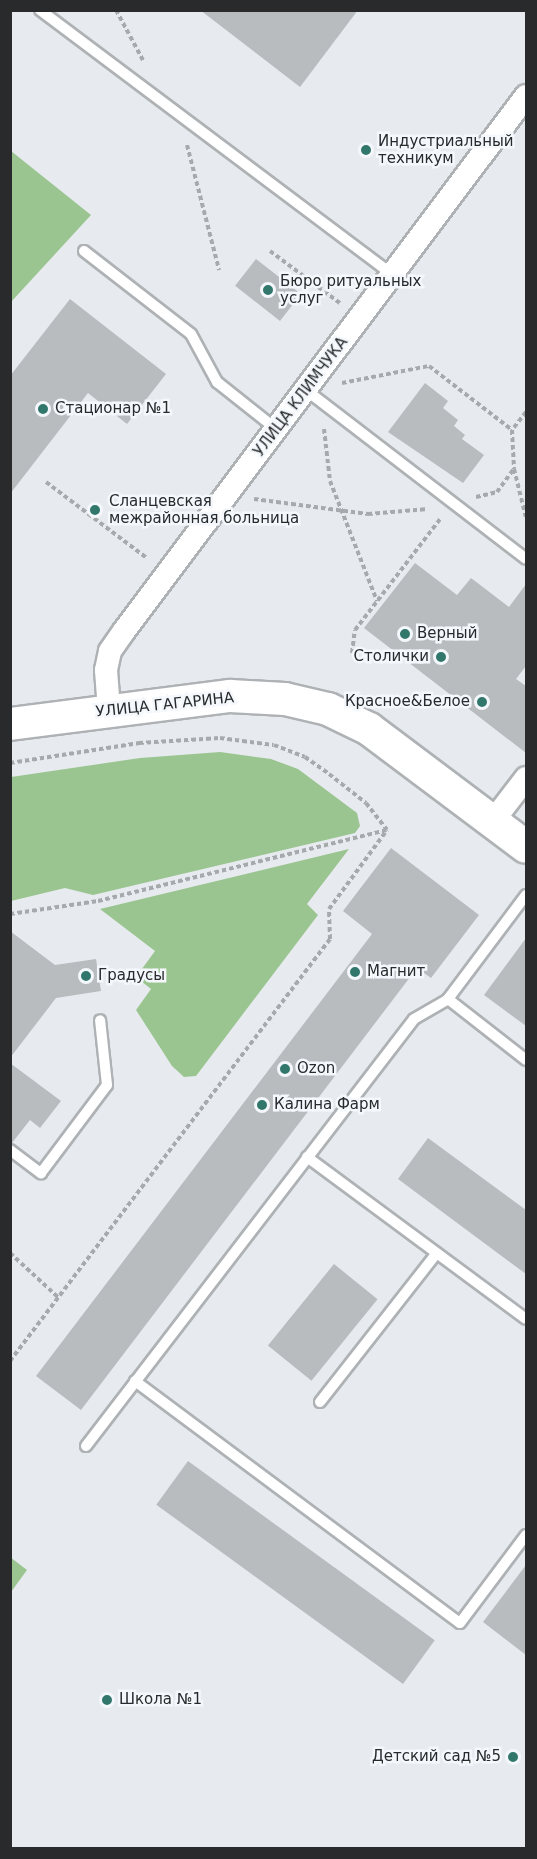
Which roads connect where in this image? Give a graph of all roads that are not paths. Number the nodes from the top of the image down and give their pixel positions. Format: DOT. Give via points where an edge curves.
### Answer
graph roads {
  1 [pos="40,10"];
  2 [pos="526,96"];
  3 [pos="84,251"];
  4 [pos="393,276"];
  5 [pos="306,390"];
  6 [pos="276,429"];
  7 [pos="526,559"];
  8 [pos="109,710"];
  9 [pos="10,724"];
  10 [pos="526,778"];
  11 [pos="493,820"];
  12 [pos="526,847"];
  13 [pos="526,895"];
  14 [pos="448,999"];
  15 [pos="100,1020"];
  16 [pos="526,1060"];
  17 [pos="10,1150"];
  18 [pos="307,1157"];
  19 [pos="436,1252"];
  20 [pos="526,1319"];
  21 [pos="135,1381"];
  22 [pos="320,1402"];
  23 [pos="86,1446"];
  24 [pos="526,1535"];
  1 -- 4 [label="lane"];
  2 -- 4 [label="street, УЛИЦА КЛИМЧУКА"];
  3 -- 6 [label="lane" via="190,334 217,382"];
  4 -- 5 [label="street, УЛИЦА КЛИМЧУКА"];
  5 -- 6 [label="street, УЛИЦА КЛИМЧУКА"];
  5 -- 7 [label="lane"];
  6 -- 8 [label="street, УЛИЦА КЛИМЧУКА" via="110,651 106,670"];
  8 -- 9 [label="main road, УЛИЦА ГАГАРИНА"];
  8 -- 11 [label="main road, УЛИЦА ГАГАРИНА" via="230,696 285,699 328,709 369,729"];
  10 -- 11 [label="street"];
  11 -- 12 [label="main road, УЛИЦА ГАГАРИНА"];
  13 -- 14 [label="lane"];
  14 -- 16 [label="lane"];
  14 -- 18 [label="lane" via="414,1019"];
  15 -- 17 [label="lane" via="107,1085 41,1173"];
  18 -- 19 [label="lane"];
  18 -- 21 [label="lane"];
  19 -- 20 [label="lane"];
  19 -- 22 [label="lane"];
  21 -- 23 [label="lane"];
  21 -- 24 [label="lane" via="459,1623"];
}
